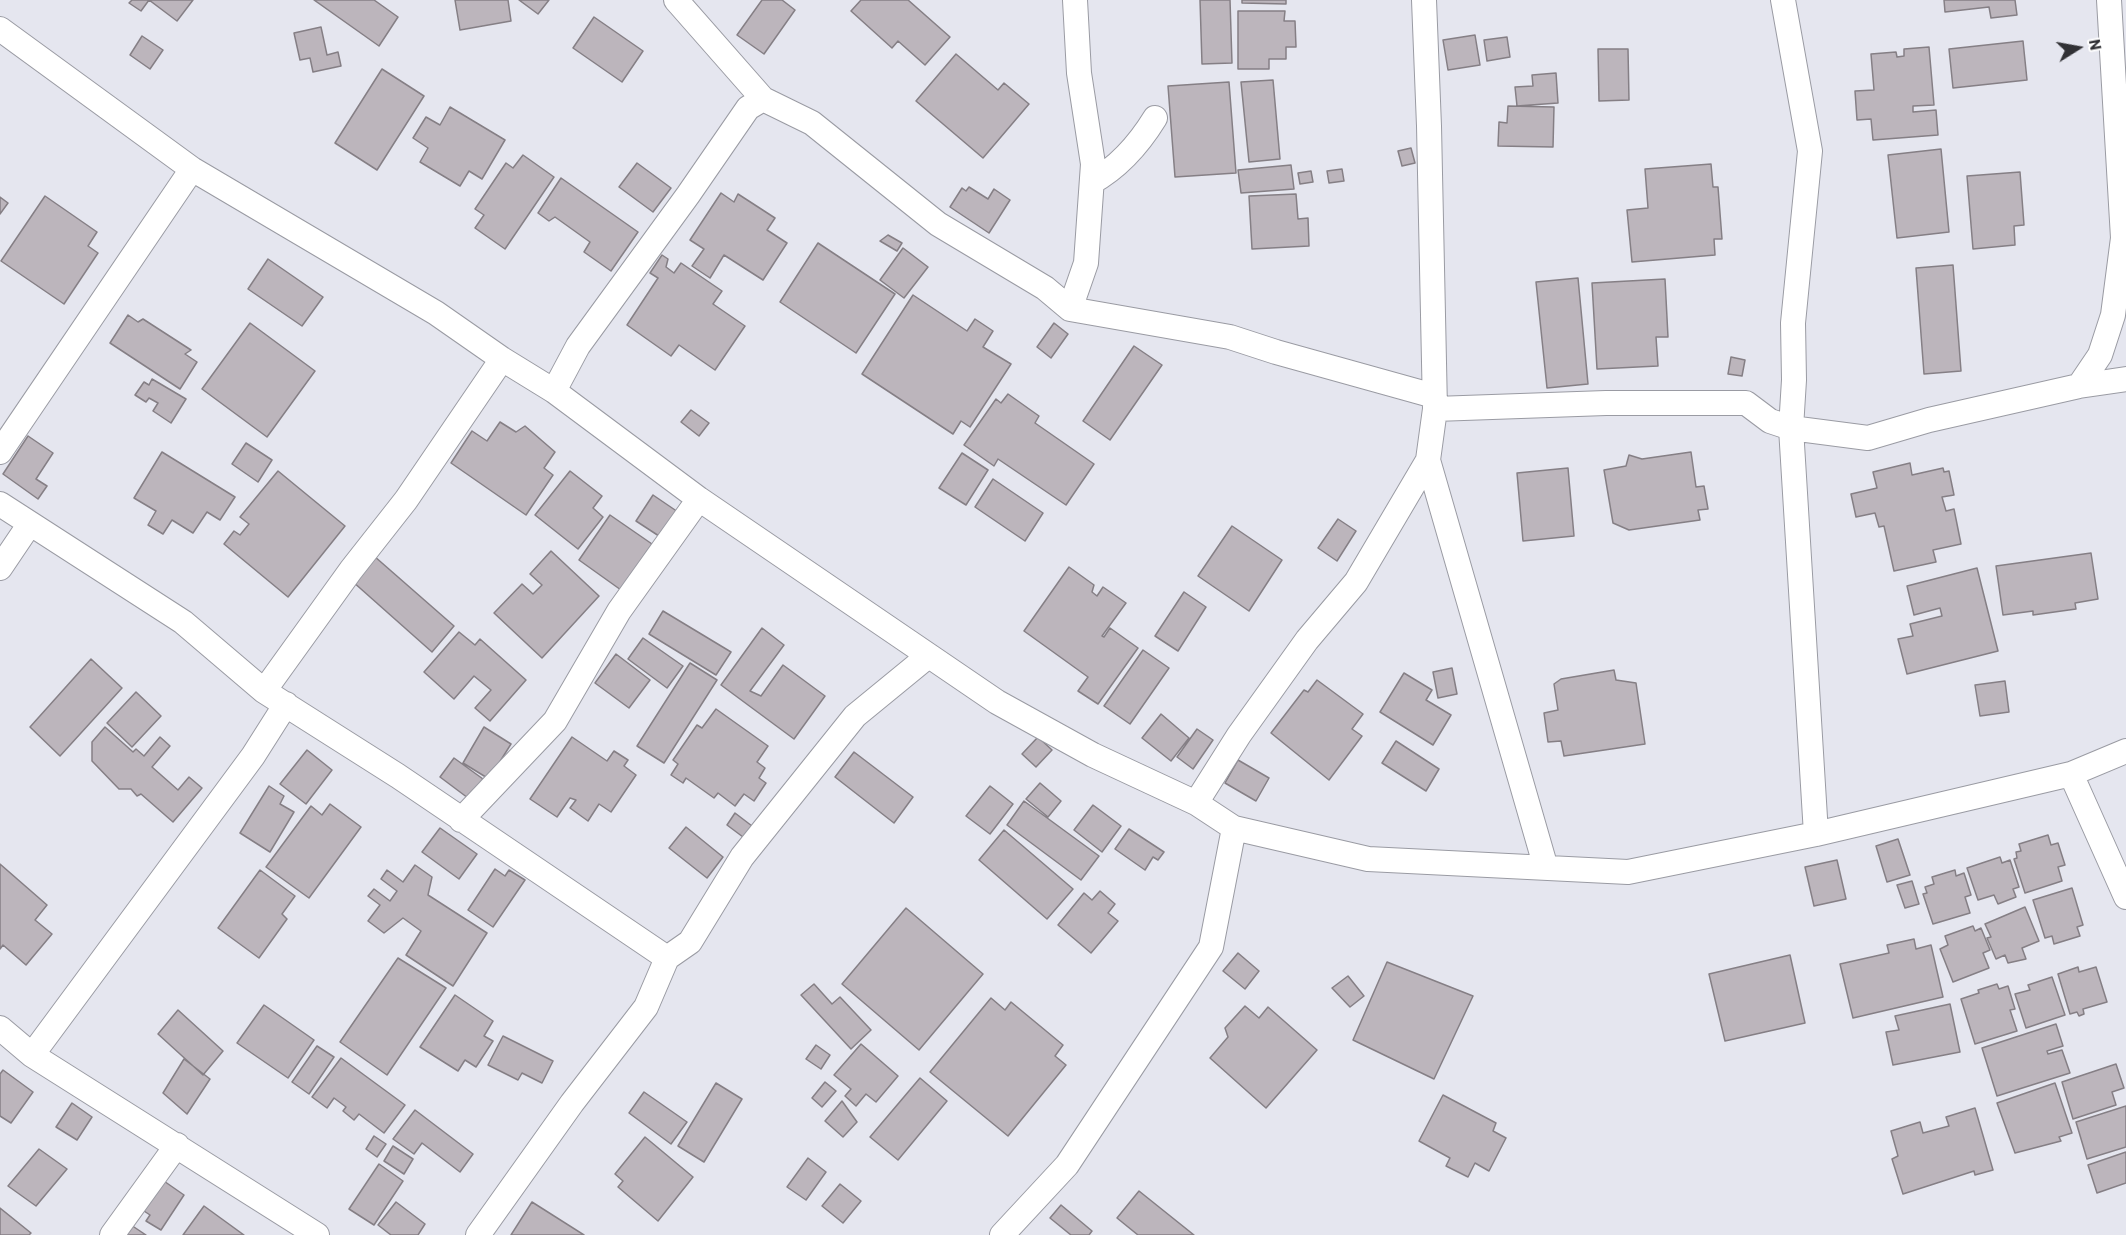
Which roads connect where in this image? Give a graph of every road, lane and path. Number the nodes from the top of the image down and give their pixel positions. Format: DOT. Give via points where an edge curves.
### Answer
graph roads {
  1 [pos="676,0"];
  2 [pos="1075,0"];
  3 [pos="1424,0"];
  4 [pos="1783,0"];
  5 [pos="2109,0"];
  6 [pos="0,29"];
  7 [pos="763,99"];
  8 [pos="1155,118"];
  9 [pos="2121,138"];
  10 [pos="192,169"];
  11 [pos="1092,182"];
  12 [pos="1070,309"];
  13 [pos="502,359"];
  14 [pos="2126,379"];
  15 [pos="2079,386"];
  16 [pos="554,391"];
  17 [pos="1435,403"];
  18 [pos="1791,428"];
  19 [pos="0,452"];
  20 [pos="1428,460"];
  21 [pos="699,499"];
  22 [pos="0,504"];
  23 [pos="29,525"];
  24 [pos="0,568"];
  25 [pos="927,657"];
  26 [pos="264,691"];
  27 [pos="286,704"];
  28 [pos="2126,751"];
  29 [pos="2071,774"];
  30 [pos="1196,803"];
  31 [pos="460,820"];
  32 [pos="1234,828"];
  33 [pos="1816,834"];
  34 [pos="1546,868"];
  35 [pos="2126,897"];
  36 [pos="667,958"];
  37 [pos="0,1028"];
  38 [pos="32,1055"];
  39 [pos="177,1145"];
  40 [pos="112,1235"];
  41 [pos="317,1235"];
  42 [pos="478,1235"];
  43 [pos="1002,1235"];
  1 -- 7 [label="street"];
  2 -- 11 [label="street"];
  3 -- 17 [label="street"];
  4 -- 18 [label="street" via="1810,151 1793,323"];
  5 -- 9 [label="street"];
  6 -- 10 [label="street"];
  7 -- 12 [label="street" via="812,123 938,224 1045,288"];
  7 -- 16 [label="street" via="748,108 578,346"];
  8 -- 11 [label="street" via="1142,140 1108,173"];
  9 -- 15 [label="street" via="2123,238 2113,315 2100,355"];
  10 -- 13 [label="street" via="435,313"];
  10 -- 19 [label="street"];
  11 -- 12 [label="street" via="1086,263"];
  12 -- 17 [label="street" via="1230,337"];
  13 -- 16 [label="street"];
  13 -- 26 [label="street" via="406,500"];
  14 -- 15 [label="street"];
  15 -- 18 [label="street" via="1868,438"];
  16 -- 21 [label="street"];
  17 -- 18 [label="street" via="1746,403 1770,421"];
  17 -- 20 [label="street"];
  18 -- 33 [label="street"];
  20 -- 30 [label="street" via="1356,582 1307,640"];
  20 -- 34 [label="street"];
  21 -- 25 [label="street"];
  21 -- 31 [label="street" via="619,611 555,721"];
  22 -- 23 [label="street"];
  23 -- 24 [label="street"];
  23 -- 26 [label="street" via="183,622"];
  25 -- 30 [label="street" via="997,702 1093,755"];
  25 -- 36 [label="street" via="855,716 742,857 690,942"];
  26 -- 27 [label="street"];
  27 -- 31 [label="street"];
  27 -- 38 [label="street" via="253,756"];
  28 -- 29 [label="street"];
  29 -- 33 [label="street"];
  29 -- 35 [label="street"];
  30 -- 32 [label="street"];
  31 -- 36 [label="street"];
  32 -- 34 [label="street" via="1368,859"];
  32 -- 43 [label="street" via="1211,947 1067,1166"];
  33 -- 34 [label="street" via="1628,872"];
  36 -- 42 [label="street" via="646,1007"];
  37 -- 38 [label="street"];
  38 -- 39 [label="street"];
  39 -- 40 [label="street"];
  39 -- 41 [label="street"];
}
